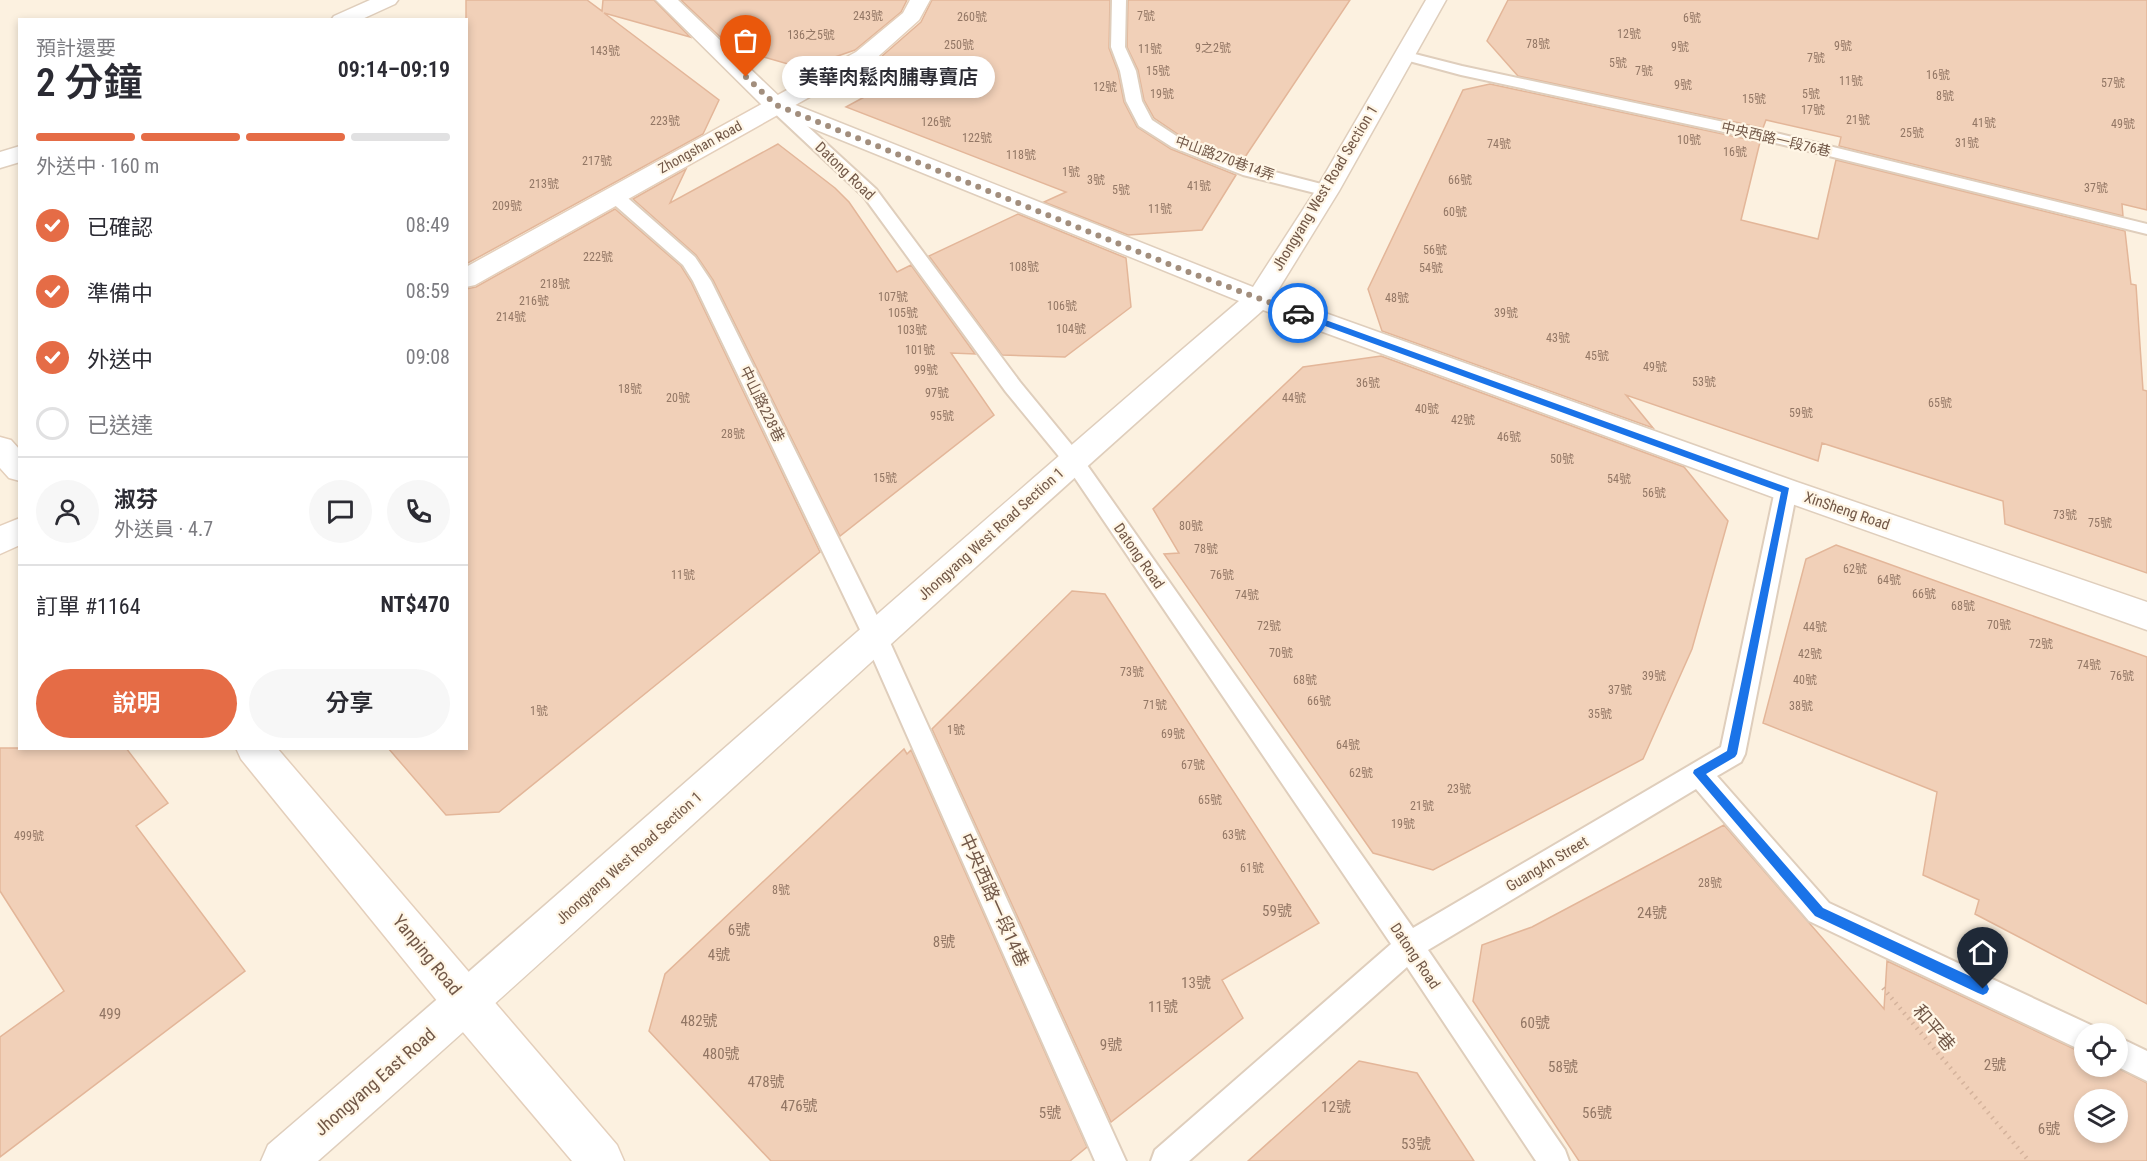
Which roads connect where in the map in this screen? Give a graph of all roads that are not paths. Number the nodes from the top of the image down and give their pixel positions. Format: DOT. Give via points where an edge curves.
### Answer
graph roads {
  1 [pos="388,0"];
  2 [pos="666,0"];
  3 [pos="920,0"];
  4 [pos="1119,0"];
  5 [pos="1432,1"];
  6 [pos="346,18"];
  7 [pos="1403,55"];
  8 [pos="776,105"];
  9 [pos="18,154"];
  10 [pos="0,161"];
  11 [pos="1327,191"];
  12 [pos="615,196"];
  13 [pos="2147,229"];
  14 [pos="468,278"];
  15 [pos="1259,299"];
  16 [pos="0,448"];
  17 [pos="1073,460"];
  18 [pos="18,469"];
  19 [pos="1786,490"];
  20 [pos="18,531"];
  21 [pos="0,541"];
  22 [pos="2147,616"];
  23 [pos="876,638"];
  24 [pos="256,750"];
  25 [pos="1698,773"];
  26 [pos="1409,946"];
  27 [pos="466,1003"];
  28 [pos="2074,1032"];
  29 [pos="2128,1057"];
  30 [pos="2147,1066"];
  31 [pos="284,1161"];
  32 [pos="601,1161"];
  33 [pos="1111,1161"];
  34 [pos="1166,1161"];
  35 [pos="1554,1161"];
  1 -- 6 [label="street"];
  2 -- 8 [label="street, Datong Road"];
  3 -- 8 [label="street, Zhongshan Road" via="912,16 864,57"];
  4 -- 11 [label="lane, 中山路270巷14弄" via="1118,47 1134,101 1145,123 1178,144 1250,171"];
  5 -- 7 [label="street, Jhongyang West Road Section 1"];
  7 -- 11 [label="street, Jhongyang West Road Section 1"];
  7 -- 13 [label="lane, 中央西路一段76巷" via="1780,139"];
  8 -- 12 [label="street, Zhongshan Road"];
  8 -- 15 [label="street, XinSheng Road"];
  8 -- 17 [label="lane, Datong Road" via="870,193 1013,387"];
  9 -- 10 [label="street"];
  11 -- 15 [label="street, Jhongyang West Road Section 1"];
  12 -- 14 [label="street, Zhongshan Road"];
  12 -- 23 [label="lane, 中山路228巷" via="689,261 702,281"];
  15 -- 17 [label="street, Jhongyang West Road Section 1"];
  15 -- 19 [label="street, XinSheng Road"];
  16 -- 18 [label="street"];
  17 -- 23 [label="street, Jhongyang West Road Section 1"];
  17 -- 26 [label="lane, Datong Road"];
  19 -- 22 [label="street, XinSheng Road"];
  19 -- 25 [label="lane, GuangAn Street" via="1732,754"];
  20 -- 21 [label="street"];
  23 -- 27 [label="street, Jhongyang West Road Section 1"];
  23 -- 33 [label="lane, 中央西路一段14巷"];
  24 -- 27 [label="street, Yanping Road"];
  25 -- 26 [label="lane, GuangAn Street"];
  25 -- 28 [label="lane" via="1819,912"];
  26 -- 34 [label="lane, GuangAn Street"];
  26 -- 35 [label="lane, Datong Road"];
  27 -- 31 [label="street, Jhongyang East Road"];
  27 -- 32 [label="street, Yanping Road"];
  29 -- 30 [label="lane"];
}
